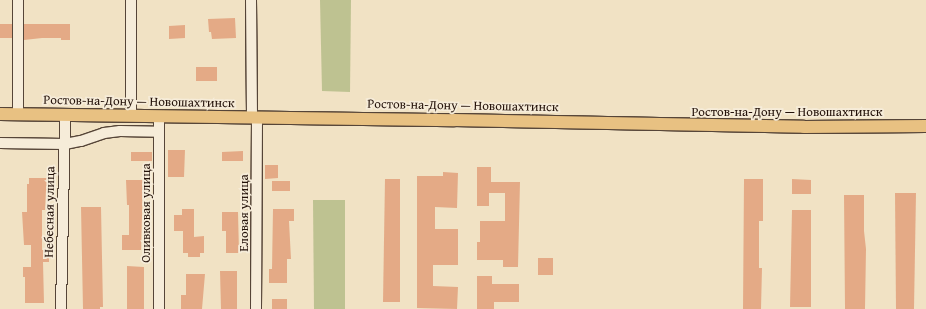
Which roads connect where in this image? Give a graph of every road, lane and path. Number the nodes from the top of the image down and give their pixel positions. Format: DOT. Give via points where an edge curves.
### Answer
graph roads {
  1 [pos="18,0"];
  2 [pos="131,0"];
  3 [pos="251,0"];
  4 [pos="0,108"];
  5 [pos="18,109"];
  6 [pos="131,110"];
  7 [pos="0,114"];
  8 [pos="65,115"];
  9 [pos="255,115"];
  10 [pos="356,116"];
  11 [pos="159,117"];
  12 [pos="926,121"];
  13 [pos="926,126"];
  14 [pos="159,132"];
  15 [pos="0,143"];
  16 [pos="65,144"];
  17 [pos="61,309"];
  18 [pos="159,309"];
  19 [pos="256,309"];
  1 -- 5 [label="street"];
  2 -- 6 [label="street"];
  3 -- 9 [label="street, Еловая улица"];
  4 -- 5 [label="main road, Ростов-на-Дону — Новошахтинск"];
  5 -- 6 [label="main road, Ростов-на-Дону — Новошахтинск"];
  6 -- 9 [label="main road, Ростов-на-Дону — Новошахтинск"];
  7 -- 8 [label="main road, Ростов-на-Дону — Новошахтинск"];
  8 -- 11 [label="main road, Ростов-на-Дону — Новошахтинск"];
  8 -- 16 [label="street, Небесная улица"];
  9 -- 10 [label="main road, Ростов-на-Дону — Новошахтинск"];
  9 -- 11 [label="main road, Ростов-на-Дону — Новошахтинск"];
  9 -- 19 [label="street, Еловая улица"];
  10 -- 12 [label="main road, Ростов-на-Дону — Новошахтинск" via="804,122"];
  10 -- 13 [label="main road, Ростов-на-Дону — Новошахтинск" via="796,127"];
  11 -- 14 [label="street, Оливковая улица"];
  14 -- 16 [label="street" via="104,133"];
  14 -- 18 [label="street, Оливковая улица"];
  15 -- 16 [label="street"];
  16 -- 17 [label="street, Небесная улица"];
}
